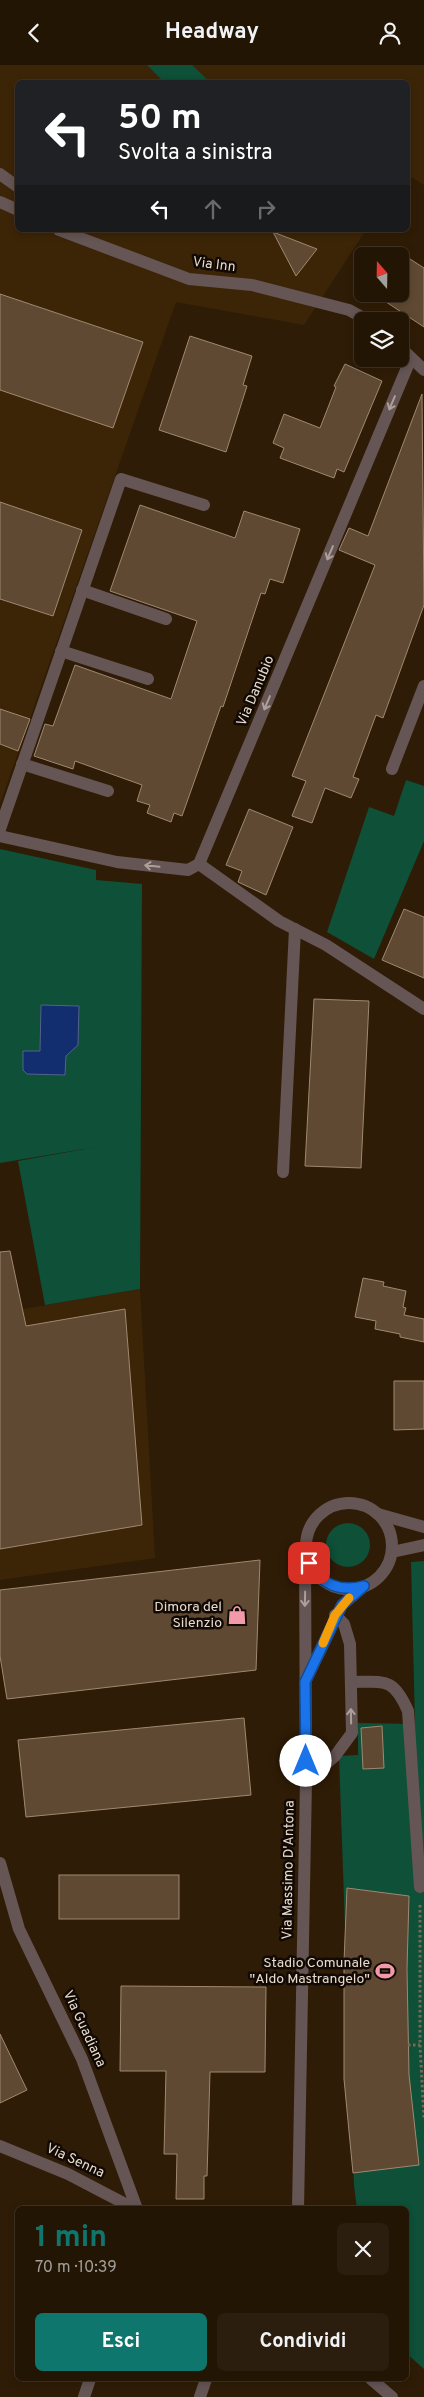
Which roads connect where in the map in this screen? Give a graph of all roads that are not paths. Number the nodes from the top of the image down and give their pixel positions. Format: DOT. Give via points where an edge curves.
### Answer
graph roads {
  1 [pos="0,174"];
  2 [pos="15,185"];
  3 [pos="0,202"];
  4 [pos="15,209"];
  5 [pos="64,232"];
  6 [pos="354,313"];
  7 [pos="411,358"];
  8 [pos="424,370"];
  9 [pos="204,505"];
  10 [pos="82,590"];
  11 [pos="166,619"];
  12 [pos="61,651"];
  13 [pos="148,679"];
  14 [pos="424,686"];
  15 [pos="22,764"];
  16 [pos="392,769"];
  17 [pos="108,791"];
  18 [pos="0,829"];
  19 [pos="0,836"];
  20 [pos="199,864"];
  21 [pos="295,929"];
  22 [pos="424,1009"];
  23 [pos="283,1172"];
  24 [pos="378,1514"];
  25 [pos="424,1527"];
  26 [pos="424,1545"];
  27 [pos="305,1550"];
  28 [pos="392,1552"];
  29 [pos="364,1586"];
  30 [pos="335,1615"];
  31 [pos="305,1682"];
  32 [pos="351,1682"];
  33 [pos="306,1781"];
  34 [pos="0,1863"];
  35 [pos="420,1887"];
  36 [pos="0,2146"];
  37 [pos="130,2206"];
  38 [pos="135,2206"];
  39 [pos="298,2206"];
  40 [pos="89,2381"];
  41 [pos="205,2381"];
  42 [pos="373,2381"];
  43 [pos="84,2397"];
  44 [pos="200,2397"];
  45 [pos="392,2397"];
  1 -- 2 [label="street"];
  3 -- 4 [label="street"];
  5 -- 6 [label="street, Via Inn" via="189,279 252,285"];
  7 -- 8 [label="street"];
  7 -- 20 [label="street, Via Danubio, one-way"];
  9 -- 10 [label="street" via="121,479"];
  10 -- 11 [label="street"];
  10 -- 12 [label="street"];
  12 -- 13 [label="street"];
  12 -- 15 [label="street"];
  14 -- 16 [label="street"];
  15 -- 17 [label="street"];
  15 -- 18 [label="street"];
  20 -- 19 [label="street, one-way" via="188,870 117,862"];
  20 -- 21 [label="street"];
  21 -- 22 [label="street" via="326,945"];
  21 -- 23 [label="street"];
  24 -- 25 [label="street"];
  24 -- 27 [label="street" via="366,1505 336,1504 313,1522"];
  24 -- 28 [label="street" via="392,1538"];
  26 -- 28 [label="street"];
  27 -- 29 [label="street" via="309,1563 326,1583 338,1588"];
  27 -- 31 [label="street, Via Massimo D'Antona, one-way"];
  28 -- 29 [label="street" via="383,1573"];
  29 -- 30 [label="street, Via Massimo D'Antona"];
  30 -- 31 [label="street, Via Massimo D'Antona"];
  30 -- 32 [label="street" via="344,1624 350,1644"];
  31 -- 33 [label="street, Via Massimo D'Antona"];
  33 -- 32 [label="street, one-way" via="335,1756 352,1733"];
  32 -- 35 [label="street" via="387,1683 400,1692 408,1711"];
  33 -- 39 [label="street, Via Massimo D'Antona"];
  34 -- 38 [label="street, Via Guadiana" via="19,1929 82,2059"];
  36 -- 37 [label="street, Via Senna" via="68,2174"];
  40 -- 43 [label="street"];
  41 -- 44 [label="street"];
  42 -- 45 [label="street"];
}
